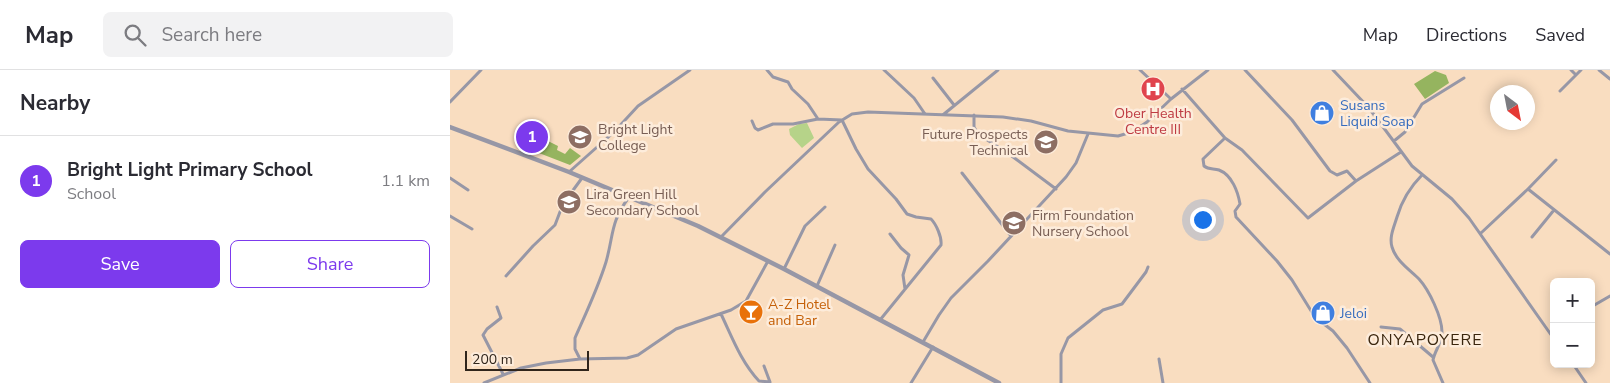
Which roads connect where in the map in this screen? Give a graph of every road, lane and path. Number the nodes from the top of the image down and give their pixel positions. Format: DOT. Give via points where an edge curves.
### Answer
graph roads {
  1 [pos="481,70"];
  2 [pos="690,70"];
  3 [pos="767,70"];
  4 [pos="884,70"];
  5 [pos="998,70"];
  6 [pos="1140,70"];
  7 [pos="1208,70"];
  8 [pos="1245,70"];
  9 [pos="1333,70"];
  10 [pos="1571,70"];
  11 [pos="1581,70"];
  12 [pos="1599,70"];
  13 [pos="1576,75"];
  14 [pos="933,78"];
  15 [pos="1464,78"];
  16 [pos="1610,79"];
  17 [pos="1182,89"];
  18 [pos="1560,91"];
  19 [pos="1171,99"];
  20 [pos="450,102"];
  21 [pos="954,105"];
  22 [pos="925,114"];
  23 [pos="943,114"];
  24 [pos="974,115"];
  25 [pos="818,119"];
  26 [pos="842,120"];
  27 [pos="752,121"];
  28 [pos="450,127"];
  29 [pos="1088,134"];
  30 [pos="1225,138"];
  31 [pos="1394,141"];
  32 [pos="1401,152"];
  33 [pos="1556,160"];
  34 [pos="569,172"];
  35 [pos="962,173"];
  36 [pos="1422,175"];
  37 [pos="450,178"];
  38 [pos="582,178"];
  39 [pos="1356,181"];
  40 [pos="1056,188"];
  41 [pos="468,190"];
  42 [pos="1528,190"];
  43 [pos="629,197"];
  44 [pos="825,207"];
  45 [pos="1554,210"];
  46 [pos="450,216"];
  47 [pos="472,229"];
  48 [pos="1481,233"];
  49 [pos="890,234"];
  50 [pos="1011,236"];
  51 [pos="721,237"];
  52 [pos="1532,237"];
  53 [pos="835,245"];
  54 [pos="1610,254"];
  55 [pos="768,261"];
  56 [pos="1148,267"];
  57 [pos="784,268"];
  58 [pos="506,276"];
  59 [pos="817,286"];
  60 [pos="905,289"];
  61 [pos="1610,296"];
  62 [pos="1595,305"];
  63 [pos="497,307"];
  64 [pos="721,314"];
  65 [pos="880,320"];
  66 [pos="1381,328"];
  67 [pos="1550,329"];
  68 [pos="923,342"];
  69 [pos="932,347"];
  70 [pos="1433,357"];
  71 [pos="580,359"];
  72 [pos="1159,359"];
  73 [pos="764,366"];
  74 [pos="1576,368"];
  75 [pos="503,374"];
  76 [pos="770,382"];
  77 [pos="484,383"];
  78 [pos="911,383"];
  79 [pos="999,383"];
  80 [pos="1061,383"];
  81 [pos="1163,383"];
  82 [pos="1370,383"];
  83 [pos="1443,383"];
  84 [pos="1586,383"];
  1 -- 20 [label="street"];
  2 -- 34 [label="street" via="638,106"];
  3 -- 25 [label="street" via="772,77 788,82"];
  4 -- 22 [label="street" via="914,98"];
  5 -- 21 [label="street"];
  6 -- 19 [label="street"];
  7 -- 17 [label="street"];
  8 -- 39 [label="street" via="1292,120 1330,170 1336,175 1347,171"];
  9 -- 31 [label="street" via="1369,108"];
  10 -- 13 [label="street"];
  11 -- 13 [label="street"];
  12 -- 16 [label="street"];
  13 -- 18 [label="street"];
  14 -- 21 [label="street"];
  15 -- 31 [label="street" via="1422,104 1405,132"];
  17 -- 19 [label="street"];
  17 -- 30 [label="street"];
  19 -- 29 [label="street" via="1147,122 1128,133 1113,136"];
  21 -- 23 [label="street"];
  22 -- 23 [label="street"];
  22 -- 26 [label="street" via="863,112"];
  23 -- 24 [label="street"];
  24 -- 29 [label="street" via="1016,119"];
  24 -- 40 [label="street" via="978,134"];
  25 -- 26 [label="street"];
  25 -- 27 [label="street" via="772,124 758,130"];
  26 -- 51 [label="street"];
  26 -- 60 [label="street" via="871,173 907,214 932,220 941,238 941,246"];
  28 -- 34 [label="street"];
  29 -- 40 [label="street" via="1076,163"];
  30 -- 39 [label="street" via="1242,150 1308,218"];
  30 -- 82 [label="street" via="1203,158 1204,166 1221,170 1235,186 1240,204 1235,211 1236,217 1277,261 1313,314 1333,331"];
  31 -- 32 [label="street"];
  32 -- 36 [label="street"];
  32 -- 39 [label="street"];
  33 -- 42 [label="street"];
  34 -- 38 [label="street"];
  35 -- 50 [label="street"];
  36 -- 48 [label="street" via="1452,199"];
  36 -- 70 [label="street" via="1403,199 1391,245 1400,260 1421,281 1437,311 1442,338"];
  37 -- 41 [label="street"];
  38 -- 43 [label="street"];
  38 -- 58 [label="street" via="563,204 555,226"];
  40 -- 50 [label="street"];
  42 -- 45 [label="street"];
  42 -- 48 [label="street"];
  43 -- 51 [label="street"];
  43 -- 71 [label="street" via="613,226 606,263 576,338 575,349"];
  44 -- 57 [label="street" via="805,226"];
  45 -- 52 [label="street"];
  45 -- 54 [label="street"];
  46 -- 47 [label="street"];
  48 -- 67 [label="street"];
  49 -- 60 [label="street" via="910,255 903,275"];
  50 -- 68 [label="street" via="951,298"];
  51 -- 55 [label="street"];
  53 -- 59 [label="street"];
  55 -- 57 [label="street"];
  55 -- 64 [label="street" via="746,301"];
  56 -- 80 [label="street" via="1122,304 1103,310 1068,338 1061,354"];
  57 -- 59 [label="street"];
  59 -- 65 [label="street"];
  60 -- 65 [label="street"];
  61 -- 62 [label="street"];
  63 -- 75 [label="street" via="501,318 483,335"];
  64 -- 71 [label="street" via="676,329 634,356"];
  64 -- 76 [label="street" via="749,369 759,381"];
  65 -- 68 [label="street"];
  66 -- 70 [label="street" via="1397,328"];
  68 -- 69 [label="street"];
  69 -- 78 [label="street"];
  69 -- 79 [label="street"];
  70 -- 83 [label="street"];
  71 -- 75 [label="street" via="546,362"];
  72 -- 81 [label="street"];
  73 -- 76 [label="street"];
  74 -- 84 [label="street"];
  75 -- 77 [label="street"];
}
